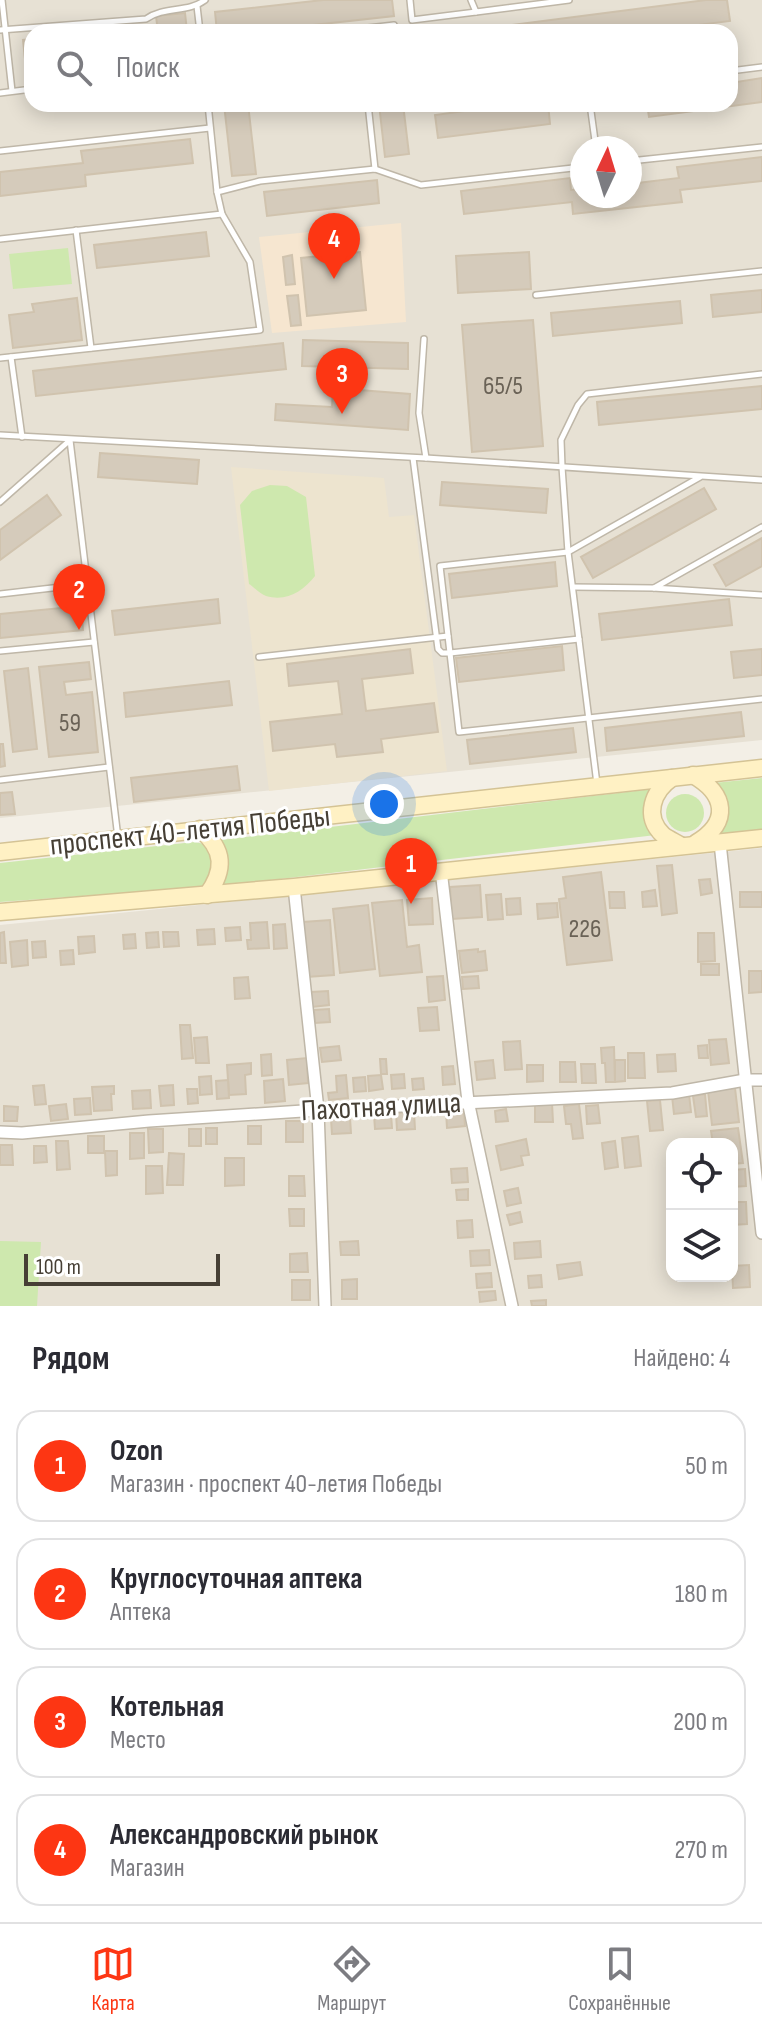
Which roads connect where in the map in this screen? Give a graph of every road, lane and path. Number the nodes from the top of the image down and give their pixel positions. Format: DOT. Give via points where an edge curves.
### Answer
graph roads {
  1 [pos="2,0"];
  2 [pos="205,0"];
  3 [pos="410,0"];
  4 [pos="471,0"];
  5 [pos="569,0"];
  6 [pos="197,6"];
  7 [pos="476,12"];
  8 [pos="81,24"];
  9 [pos="199,24"];
  10 [pos="24,28"];
  11 [pos="3,30"];
  12 [pos="762,67"];
  13 [pos="738,70"];
  14 [pos="24,90"];
  15 [pos="12,91"];
  16 [pos="0,93"];
  17 [pos="209,112"];
  18 [pos="369,112"];
  19 [pos="591,112"];
  20 [pos="210,128"];
  21 [pos="594,136"];
  22 [pos="762,147"];
  23 [pos="0,151"];
  24 [pos="642,160"];
  25 [pos="570,168"];
  26 [pos="375,169"];
  27 [pos="217,192"];
  28 [pos="222,214"];
  29 [pos="76,230"];
  30 [pos="0,239"];
  31 [pos="762,271"];
  32 [pos="536,295"];
  33 [pos="424,339"];
  34 [pos="91,348"];
  35 [pos="11,357"];
  36 [pos="0,358"];
  37 [pos="762,374"];
  38 [pos="0,435"];
  39 [pos="22,437"];
  40 [pos="70,440"];
  41 [pos="413,458"];
  42 [pos="426,458"];
  43 [pos="562,467"];
  44 [pos="701,477"];
  45 [pos="762,480"];
  46 [pos="0,502"];
  47 [pos="762,527"];
  48 [pos="568,552"];
  49 [pos="87,584"];
  50 [pos="573,587"];
  51 [pos="653,588"];
  52 [pos="0,594"];
  53 [pos="762,595"];
  54 [pos="448,636"];
  55 [pos="436,637"];
  56 [pos="579,639"];
  57 [pos="94,642"];
  58 [pos="0,651"];
  59 [pos="450,653"];
  60 [pos="259,657"];
  61 [pos="762,699"];
  62 [pos="589,718"];
  63 [pos="109,767"];
  64 [pos="762,768"];
  65 [pos="693,775"];
  66 [pos="674,777"];
  67 [pos="0,780"];
  68 [pos="598,786"];
  69 [pos="200,829"];
  70 [pos="762,838"];
  71 [pos="118,839"];
  72 [pos="720,843"];
  73 [pos="688,845"];
  74 [pos="0,852"];
  75 [pos="441,870"];
  76 [pos="294,887"];
  77 [pos="207,895"];
  78 [pos="0,912"];
  79 [pos="745,1080"];
  80 [pos="762,1080"];
  81 [pos="468,1101"];
  82 [pos="318,1110"];
  83 [pos="0,1132"];
  84 [pos="762,1233"];
  85 [pos="325,1306"];
  86 [pos="512,1306"];
  1 -- 11 [label="lane"];
  2 -- 6 [label="lane"];
  3 -- 7 [label="lane" via="412,20"];
  4 -- 7 [label="lane"];
  5 -- 7 [label="lane"];
  6 -- 8 [label="lane" via="163,10 146,19"];
  6 -- 9 [label="lane"];
  10 -- 11 [label="lane"];
  11 -- 15 [label="lane"];
  12 -- 13 [label="lane"];
  14 -- 15 [label="lane"];
  15 -- 16 [label="lane"];
  17 -- 20 [label="lane"];
  18 -- 26 [label="lane"];
  19 -- 21 [label="lane"];
  20 -- 23 [label="lane"];
  20 -- 27 [label="lane"];
  22 -- 24 [label="lane"];
  25 -- 26 [label="lane" via="421,185"];
  26 -- 27 [label="lane" via="260,181"];
  27 -- 28 [label="lane"];
  28 -- 29 [label="lane"];
  28 -- 34 [label="lane" via="250,262 260,330"];
  29 -- 30 [label="lane"];
  29 -- 34 [label="lane"];
  31 -- 32 [label="lane"];
  33 -- 42 [label="lane" via="419,413"];
  34 -- 35 [label="lane"];
  35 -- 36 [label="lane"];
  35 -- 39 [label="lane"];
  37 -- 43 [label="lane" via="587,394 561,440"];
  38 -- 39 [label="lane"];
  39 -- 40 [label="lane"];
  40 -- 41 [label="lane"];
  40 -- 46 [label="lane"];
  40 -- 49 [label="lane"];
  41 -- 42 [label="lane"];
  41 -- 55 [label="lane"];
  42 -- 43 [label="lane"];
  43 -- 44 [label="lane"];
  43 -- 48 [label="lane"];
  44 -- 45 [label="lane"];
  44 -- 48 [label="lane"];
  47 -- 51 [label="lane"];
  48 -- 50 [label="lane"];
  48 -- 54 [label="lane" via="440,566"];
  49 -- 52 [label="lane"];
  49 -- 57 [label="lane"];
  50 -- 51 [label="lane"];
  50 -- 56 [label="lane"];
  51 -- 53 [label="lane"];
  54 -- 55 [label="lane"];
  54 -- 59 [label="lane"];
  55 -- 59 [label="lane" via="439,652"];
  55 -- 60 [label="lane"];
  56 -- 59 [label="lane"];
  56 -- 62 [label="lane"];
  57 -- 58 [label="lane"];
  57 -- 63 [label="lane"];
  59 -- 62 [label="lane" via="459,732"];
  61 -- 62 [label="lane"];
  62 -- 68 [label="lane"];
  63 -- 67 [label="lane"];
  63 -- 71 [label="lane"];
  64 -- 65 [label="main road, проспект 40-летия Победы"];
  65 -- 66 [label="main road, проспект 40-летия Победы"];
  65 -- 73 [label="main road" via="712,788 720,808 712,830"];
  66 -- 68 [label="main road, проспект 40-летия Победы"];
  66 -- 73 [label="main road" via="659,787 652,814 660,832"];
  68 -- 69 [label="main road, проспект 40-летия Победы"];
  69 -- 71 [label="main road, проспект 40-летия Победы"];
  69 -- 77 [label="main road" via="220,860"];
  70 -- 72 [label="main road, проспект 40-летия Победы"];
  71 -- 74 [label="main road, проспект 40-летия Победы"];
  72 -- 73 [label="main road, проспект 40-летия Победы"];
  72 -- 79 [label="street"];
  73 -- 75 [label="main road, проспект 40-летия Победы"];
  75 -- 76 [label="main road, проспект 40-летия Победы"];
  75 -- 81 [label="street"];
  76 -- 77 [label="main road, проспект 40-летия Победы"];
  76 -- 82 [label="street"];
  77 -- 78 [label="main road, проспект 40-летия Победы"];
  79 -- 80 [label="street, Пахотная улица"];
  79 -- 81 [label="street, Пахотная улица" via="672,1093"];
  79 -- 84 [label="street"];
  81 -- 82 [label="street, Пахотная улица"];
  81 -- 86 [label="street"];
  82 -- 83 [label="street, Пахотная улица"];
  82 -- 85 [label="street"];
}
